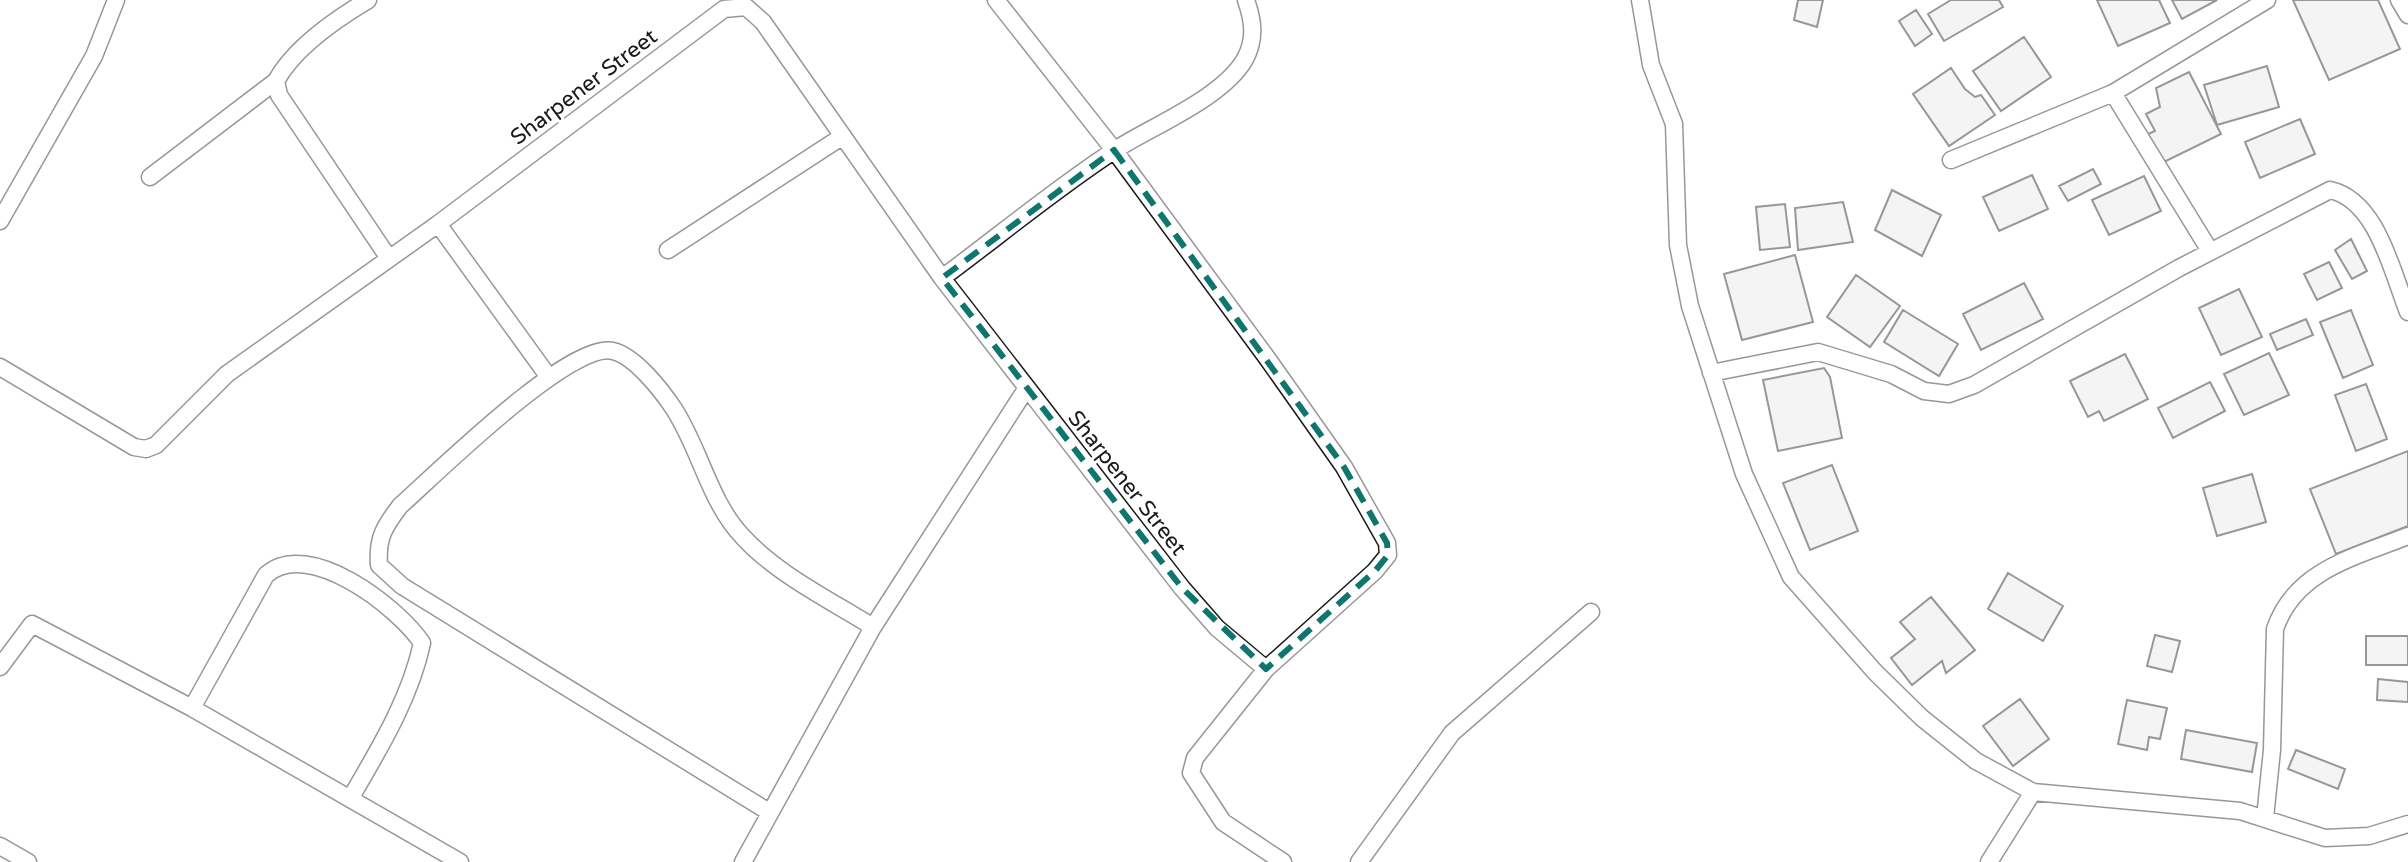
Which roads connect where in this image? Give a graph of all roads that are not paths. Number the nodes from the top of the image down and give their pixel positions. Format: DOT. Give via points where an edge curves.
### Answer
graph roads {
  1 [pos="116,0"];
  2 [pos="368,0"];
  3 [pos="996,0"];
  4 [pos="1246,0"];
  5 [pos="1640,0"];
  6 [pos="2267,0"];
  7 [pos="2399,0"];
  8 [pos="2408,15"];
  9 [pos="276,81"];
  10 [pos="2113,93"];
  11 [pos="843,136"];
  12 [pos="1114,150"];
  13 [pos="1951,160"];
  14 [pos="150,177"];
  15 [pos="0,221"];
  16 [pos="438,224"];
  17 [pos="668,250"];
  18 [pos="2210,251"];
  19 [pos="388,257"];
  20 [pos="942,278"];
  21 [pos="2408,312"];
  22 [pos="0,367"];
  23 [pos="1711,373"];
  24 [pos="548,376"];
  25 [pos="1026,389"];
  26 [pos="2408,536"];
  27 [pos="1591,612"];
  28 [pos="873,627"];
  29 [pos="0,667"];
  30 [pos="1266,669"];
  31 [pos="192,708"];
  32 [pos="2033,792"];
  33 [pos="350,799"];
  34 [pos="769,812"];
  35 [pos="2265,818"];
  36 [pos="2408,824"];
  37 [pos="0,846"];
  38 [pos="28,862"];
  39 [pos="460,862"];
  40 [pos="743,862"];
  41 [pos="1283,862"];
  42 [pos="1359,862"];
  43 [pos="1989,862"];
  1 -- 15 [label="street" via="94,56"];
  2 -- 9 [label="street" via="284,66"];
  3 -- 12 [label="street"];
  4 -- 12 [label="street" via="1254,23 1245,59 1225,82"];
  5 -- 23 [label="street" via="1651,65 1674,124 1678,245"];
  6 -- 10 [label="street"];
  7 -- 8 [label="street"];
  9 -- 14 [label="street"];
  9 -- 19 [label="street" via="279,95"];
  10 -- 13 [label="street"];
  10 -- 18 [label="street"];
  11 -- 16 [label="street, Sharpener Street" via="763,22 746,7 724,9"];
  11 -- 17 [label="street"];
  11 -- 20 [label="street, Sharpener Street"];
  12 -- 20 [label="street"];
  12 -- 30 [label="street" via="1344,467 1387,543 1388,555 1375,571"];
  16 -- 19 [label="street, Sharpener Street"];
  16 -- 24 [label="street"];
  18 -- 21 [label="street" via="2319,194 2343,193 2361,206"];
  18 -- 23 [label="street" via="1974,385 1949,394 1924,391 1891,374 1818,352"];
  19 -- 22 [label="street, Sharpener Street" via="227,374 167,436 146,449 134,447"];
  20 -- 25 [label="street, Sharpener Street"];
  23 -- 32 [label="street" via="1744,474 1791,577 1922,718 1976,761"];
  24 -- 28 [label="street" via="588,353 612,350 631,361 672,407 723,509 743,537"];
  24 -- 34 [label="street" via="400,506 382,529 379,565 402,586"];
  25 -- 28 [label="street"];
  25 -- 30 [label="street, Sharpener Street" via="1182,588 1217,628"];
  26 -- 35 [label="street" via="2319,572 2282,610 2275,629"];
  27 -- 42 [label="street" via="1452,733"];
  28 -- 34 [label="street"];
  29 -- 31 [label="street" via="32,624"];
  30 -- 41 [label="street" via="1195,758 1191,773 1223,822"];
  31 -- 33 [label="street"];
  31 -- 33 [label="street" via="266,575 276,566 300,565 339,574 393,609 422,643 415,674"];
  32 -- 35 [label="street" via="2240,811"];
  32 -- 43 [label="street"];
  33 -- 39 [label="street"];
  34 -- 40 [label="street"];
  35 -- 36 [label="street" via="2325,838 2369,836"];
  37 -- 38 [label="street"];
}
